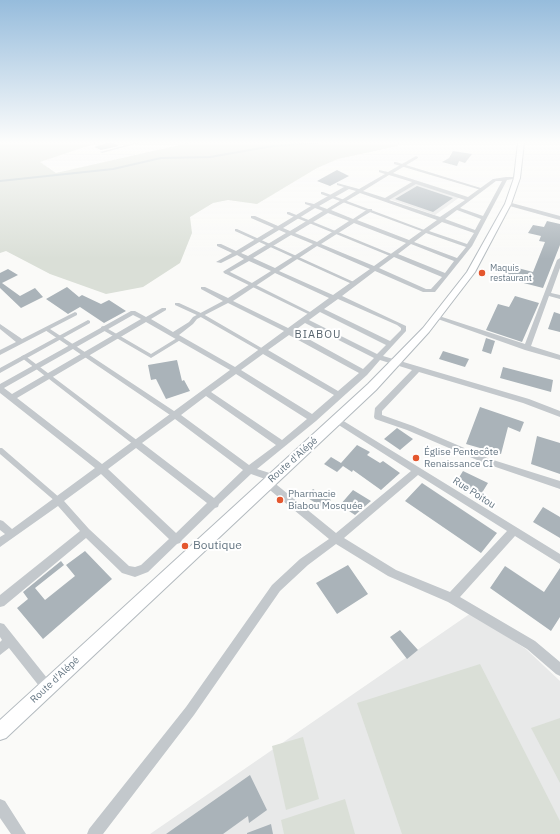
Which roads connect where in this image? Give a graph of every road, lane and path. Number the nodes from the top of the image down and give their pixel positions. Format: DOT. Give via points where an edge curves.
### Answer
graph roads {
  1 [pos="377,182"];
  2 [pos="416,182"];
  3 [pos="458,182"];
  4 [pos="492,182"];
  5 [pos="508,182"];
  6 [pos="511,182"];
  7 [pos="339,184"];
  8 [pos="349,187"];
  9 [pos="482,189"];
  10 [pos="360,192"];
  11 [pos="322,193"];
  12 [pos="331,196"];
  13 [pos="468,199"];
  14 [pos="386,200"];
  15 [pos="344,201"];
  16 [pos="307,203"];
  17 [pos="508,204"];
  18 [pos="315,206"];
  19 [pos="456,208"];
  20 [pos="370,210"];
  21 [pos="327,211"];
  22 [pos="288,212"];
  23 [pos="298,216"];
  24 [pos="253,218"];
  25 [pos="484,218"];
  26 [pos="560,218"];
  27 [pos="442,219"];
  28 [pos="310,221"];
  29 [pos="352,221"];
  30 [pos="278,228"];
  31 [pos="236,230"];
  32 [pos="426,231"];
  33 [pos="335,232"];
  34 [pos="477,232"];
  35 [pos="291,233"];
  36 [pos="258,240"];
  37 [pos="410,242"];
  38 [pos="316,244"];
  39 [pos="219,245"];
  40 [pos="270,245"];
  41 [pos="469,246"];
  42 [pos="236,253"];
  43 [pos="393,255"];
  44 [pos="296,257"];
  45 [pos="249,259"];
  46 [pos="457,260"];
  47 [pos="560,260"];
  48 [pos="219,262"];
  49 [pos="374,268"];
  50 [pos="276,271"];
  51 [pos="226,272"];
  52 [pos="446,276"];
  53 [pos="354,283"];
  54 [pos="252,285"];
  55 [pos="203,288"];
  56 [pos="547,294"];
  57 [pos="335,297"];
  58 [pos="560,297"];
  59 [pos="228,301"];
  60 [pos="177,304"];
  61 [pos="164,309"];
  62 [pos="319,309"];
  63 [pos="75,314"];
  64 [pos="312,314"];
  65 [pos="201,315"];
  66 [pos="437,317"];
  67 [pos="146,319"];
  68 [pos="304,320"];
  69 [pos="88,322"];
  70 [pos="0,326"];
  71 [pos="103,328"];
  72 [pos="47,329"];
  73 [pos="288,331"];
  74 [pos="117,336"];
  75 [pos="59,337"];
  76 [pos="176,337"];
  77 [pos="21,342"];
  78 [pos="391,344"];
  79 [pos="72,345"];
  80 [pos="527,348"];
  81 [pos="262,350"];
  82 [pos="0,353"];
  83 [pos="85,355"];
  84 [pos="377,357"];
  85 [pos="24,358"];
  86 [pos="560,358"];
  87 [pos="397,363"];
  88 [pos="38,366"];
  89 [pos="417,369"];
  90 [pos="235,370"];
  91 [pos="0,371"];
  92 [pos="364,373"];
  93 [pos="49,376"];
  94 [pos="0,388"];
  95 [pos="206,392"];
  96 [pos="339,395"];
  97 [pos="12,398"];
  98 [pos="175,414"];
  99 [pos="560,414"];
  100 [pos="313,419"];
  101 [pos="336,420"];
  102 [pos="136,443"];
  103 [pos="282,445"];
  104 [pos="0,450"];
  105 [pos="101,468"];
  106 [pos="249,470"];
  107 [pos="418,470"];
  108 [pos="270,480"];
  109 [pos="560,485"];
  110 [pos="58,500"];
  111 [pos="215,504"];
  112 [pos="0,524"];
  113 [pos="513,531"];
  114 [pos="86,532"];
  115 [pos="11,534"];
  116 [pos="336,539"];
  117 [pos="177,540"];
  118 [pos="0,543"];
  119 [pos="560,559"];
  120 [pos="452,598"];
  121 [pos="0,602"];
  122 [pos="0,628"];
  123 [pos="10,640"];
  124 [pos="0,649"];
  125 [pos="560,670"];
  126 [pos="47,687"];
  127 [pos="0,732"];
  128 [pos="0,806"];
  129 [pos="19,834"];
  130 [pos="94,834"];
  1 -- 10 [label="street"];
  2 -- 13 [label="street"];
  2 -- 14 [label="street"];
  3 -- 9 [label="street"];
  4 -- 9 [label="street"];
  5 -- 25 [label="street"];
  6 -- 17 [label="main road, Route d'Alépé"];
  7 -- 8 [label="street"];
  8 -- 10 [label="street"];
  8 -- 12 [label="street"];
  9 -- 13 [label="street"];
  10 -- 14 [label="street"];
  10 -- 15 [label="street"];
  11 -- 12 [label="street"];
  12 -- 15 [label="street"];
  12 -- 18 [label="street"];
  13 -- 19 [label="street"];
  14 -- 27 [label="street"];
  15 -- 20 [label="street"];
  15 -- 21 [label="street"];
  16 -- 18 [label="street"];
  17 -- 26 [label="street"];
  17 -- 66 [label="main road, Route d'Alépé" via="470,272"];
  18 -- 21 [label="street"];
  18 -- 23 [label="street"];
  19 -- 25 [label="street"];
  19 -- 27 [label="street"];
  20 -- 29 [label="street"];
  20 -- 32 [label="street"];
  21 -- 28 [label="street"];
  21 -- 29 [label="street"];
  22 -- 23 [label="street"];
  23 -- 28 [label="street"];
  23 -- 30 [label="street"];
  24 -- 30 [label="street"];
  25 -- 34 [label="street"];
  27 -- 32 [label="street"];
  27 -- 34 [label="street"];
  28 -- 33 [label="street"];
  28 -- 35 [label="street"];
  29 -- 33 [label="street"];
  29 -- 37 [label="street"];
  30 -- 35 [label="street"];
  30 -- 36 [label="street"];
  31 -- 36 [label="street"];
  32 -- 37 [label="street"];
  32 -- 41 [label="street"];
  33 -- 38 [label="street"];
  33 -- 43 [label="street"];
  34 -- 41 [label="street"];
  35 -- 38 [label="street"];
  35 -- 40 [label="street"];
  36 -- 40 [label="street"];
  36 -- 42 [label="street"];
  37 -- 43 [label="street"];
  37 -- 46 [label="street"];
  38 -- 44 [label="street"];
  38 -- 49 [label="street"];
  39 -- 42 [label="street"];
  40 -- 44 [label="street"];
  40 -- 45 [label="street"];
  41 -- 46 [label="street"];
  42 -- 45 [label="street"];
  42 -- 48 [label="street"];
  43 -- 49 [label="street"];
  43 -- 52 [label="street"];
  44 -- 50 [label="street"];
  44 -- 53 [label="street"];
  45 -- 50 [label="street"];
  45 -- 51 [label="street"];
  46 -- 52 [label="street"];
  47 -- 56 [label="street"];
  49 -- 52 [label="street" via="429,292 433,291"];
  49 -- 53 [label="street"];
  50 -- 54 [label="street"];
  50 -- 57 [label="street"];
  51 -- 54 [label="street"];
  53 -- 57 [label="street"];
  54 -- 59 [label="street"];
  54 -- 64 [label="street"];
  55 -- 59 [label="street"];
  56 -- 58 [label="street"];
  56 -- 80 [label="street"];
  57 -- 62 [label="street"];
  57 -- 78 [label="street" via="404,327"];
  59 -- 65 [label="street"];
  59 -- 73 [label="street"];
  60 -- 65 [label="street"];
  61 -- 67 [label="street"];
  62 -- 64 [label="street"];
  62 -- 78 [label="street"];
  63 -- 72 [label="street"];
  64 -- 68 [label="street"];
  65 -- 76 [label="street"];
  65 -- 81 [label="street"];
  66 -- 80 [label="street"];
  66 -- 87 [label="main road, Route d'Alépé"];
  67 -- 71 [label="street" via="133,312"];
  67 -- 74 [label="street"];
  67 -- 76 [label="street"];
  68 -- 73 [label="street"];
  68 -- 84 [label="street"];
  69 -- 75 [label="street"];
  70 -- 77 [label="street"];
  71 -- 74 [label="street"];
  71 -- 79 [label="street"];
  72 -- 75 [label="street"];
  72 -- 77 [label="street"];
  73 -- 81 [label="street"];
  73 -- 92 [label="street"];
  74 -- 76 [label="street" via="151,356"];
  74 -- 83 [label="street"];
  75 -- 79 [label="street"];
  75 -- 85 [label="street"];
  76 -- 90 [label="street"];
  77 -- 82 [label="street"];
  78 -- 84 [label="street"];
  79 -- 83 [label="street"];
  79 -- 88 [label="street"];
  80 -- 86 [label="street"];
  81 -- 90 [label="street"];
  81 -- 96 [label="street"];
  83 -- 93 [label="street"];
  83 -- 98 [label="street"];
  84 -- 87 [label="street"];
  84 -- 92 [label="street"];
  85 -- 88 [label="street"];
  85 -- 91 [label="street"];
  87 -- 89 [label="street"];
  87 -- 101 [label="main road, Route d'Alépé"];
  88 -- 93 [label="street"];
  88 -- 94 [label="street"];
  89 -- 99 [label="street" via="526,401"];
  89 -- 109 [label="street" via="378,410 378,417 486,461"];
  90 -- 95 [label="street"];
  90 -- 100 [label="street"];
  92 -- 96 [label="street"];
  93 -- 97 [label="street"];
  93 -- 102 [label="street"];
  94 -- 97 [label="street"];
  95 -- 98 [label="street"];
  95 -- 103 [label="street"];
  96 -- 100 [label="street"];
  97 -- 105 [label="street"];
  98 -- 102 [label="street"];
  98 -- 106 [label="street"];
  100 -- 103 [label="street"];
  101 -- 107 [label="street, Rue Poitou"];
  101 -- 108 [label="main road, Route d'Alépé"];
  102 -- 105 [label="street"];
  102 -- 111 [label="street"];
  103 -- 106 [label="street"];
  104 -- 110 [label="street"];
  105 -- 110 [label="street"];
  105 -- 117 [label="street"];
  106 -- 108 [label="street" via="266,475"];
  106 -- 111 [label="street"];
  107 -- 113 [label="street, Rue Poitou"];
  107 -- 116 [label="street"];
  108 -- 116 [label="street"];
  108 -- 126 [label="main road, Route d'Alépé"];
  110 -- 114 [label="street"];
  110 -- 115 [label="street"];
  111 -- 117 [label="street"];
  112 -- 115 [label="street"];
  113 -- 119 [label="street, Rue Poitou"];
  113 -- 120 [label="street"];
  114 -- 117 [label="street" via="130,571 144,570"];
  114 -- 121 [label="street"];
  115 -- 118 [label="street"];
  116 -- 120 [label="street" via="392,573"];
  116 -- 130 [label="street" via="304,562 276,588 190,712"];
  120 -- 125 [label="street" via="531,645"];
  122 -- 123 [label="street"];
  123 -- 124 [label="street"];
  123 -- 126 [label="street"];
  126 -- 127 [label="main road, Route d'Alépé"];
  128 -- 129 [label="street"];
}
